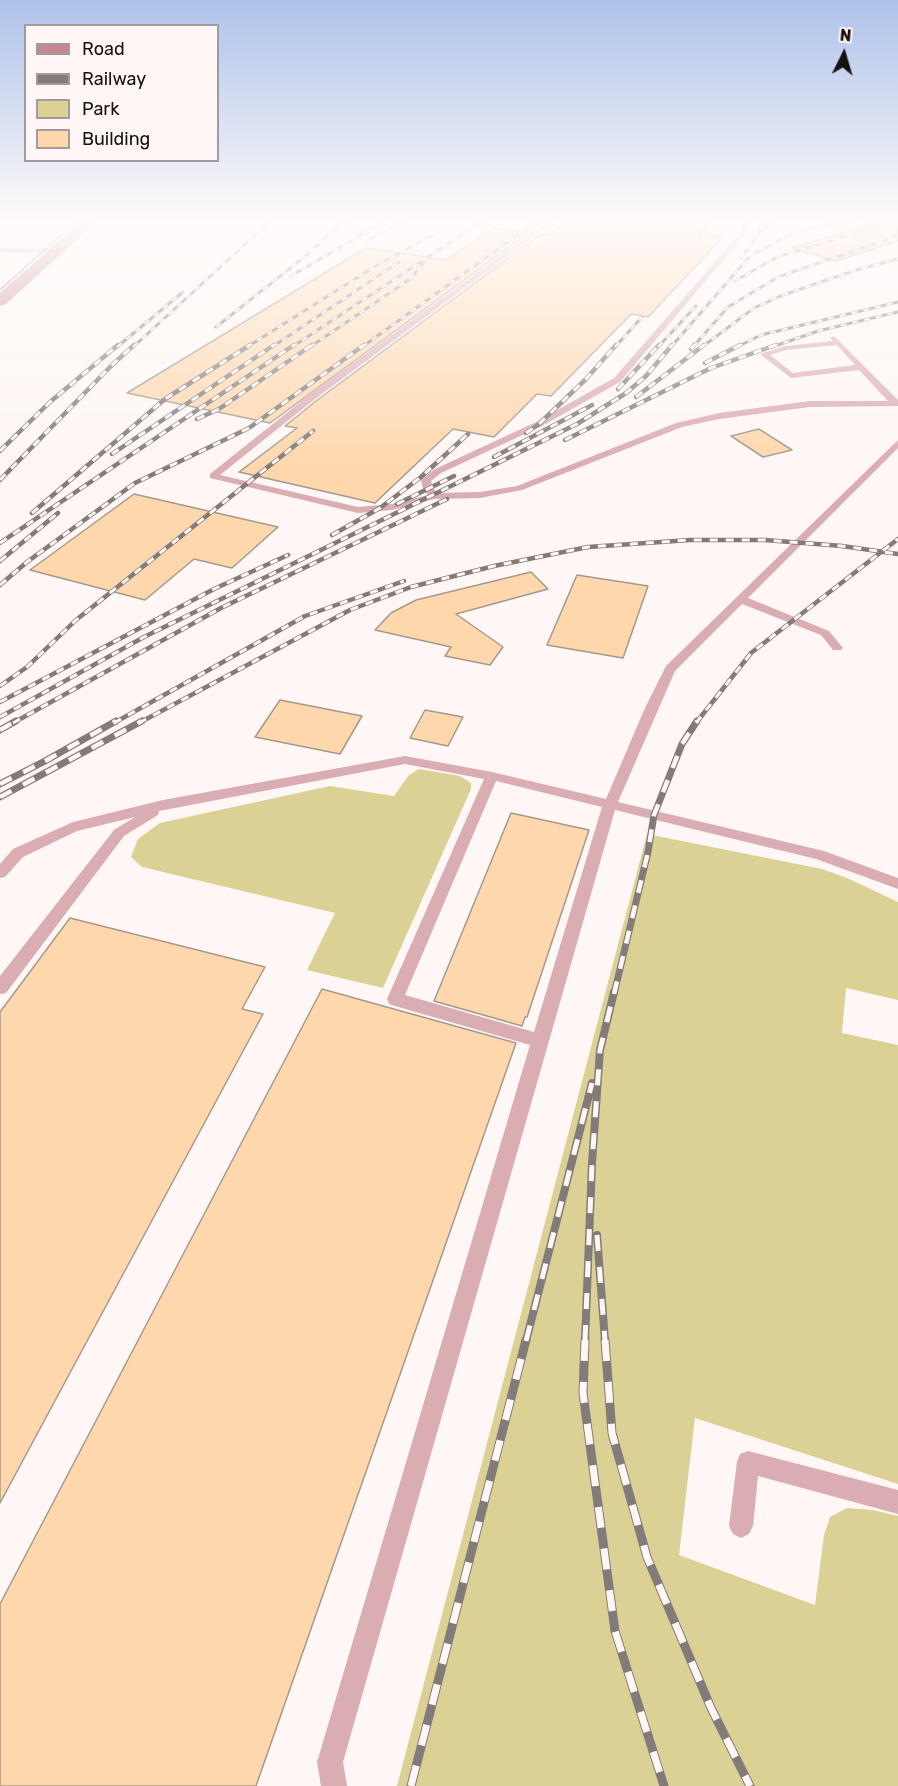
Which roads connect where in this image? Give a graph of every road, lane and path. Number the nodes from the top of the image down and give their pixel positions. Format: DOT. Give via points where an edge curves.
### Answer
graph roads {
  1 [pos="442,301"];
  2 [pos="687,301"];
  3 [pos="860,367"];
  4 [pos="897,404"];
  5 [pos="898,443"];
  6 [pos="434,496"];
  7 [pos="741,599"];
  8 [pos="837,648"];
  9 [pos="492,776"];
  10 [pos="163,805"];
  11 [pos="610,805"];
  12 [pos="0,873"];
  13 [pos="897,881"];
  14 [pos="0,988"];
  15 [pos="540,1041"];
  16 [pos="898,1502"];
  17 [pos="741,1526"];
  18 [pos="334,1786"];
  1 -- 6 [label="lane" via="213,476 358,510 392,507"];
  2 -- 6 [label="lane" via="617,380 539,424 438,471 426,480"];
  3 -- 3 [label="lane" via="836,340 764,354 791,375"];
  3 -- 4 [label="lane"];
  4 -- 6 [label="lane" via="810,404 719,416 679,425 519,488 480,495"];
  5 -- 7 [label="lane"];
  7 -- 8 [label="lane" via="825,633"];
  7 -- 11 [label="lane" via="670,669"];
  9 -- 10 [label="lane" via="405,760"];
  9 -- 11 [label="lane"];
  9 -- 15 [label="lane" via="395,999"];
  10 -- 12 [label="lane" via="73,827 18,853"];
  10 -- 14 [label="lane" via="119,833"];
  11 -- 13 [label="lane" via="819,855"];
  11 -- 15 [label="lane"];
  15 -- 18 [label="lane" via="330,1762"];
  16 -- 17 [label="lane" via="748,1462"];
}
